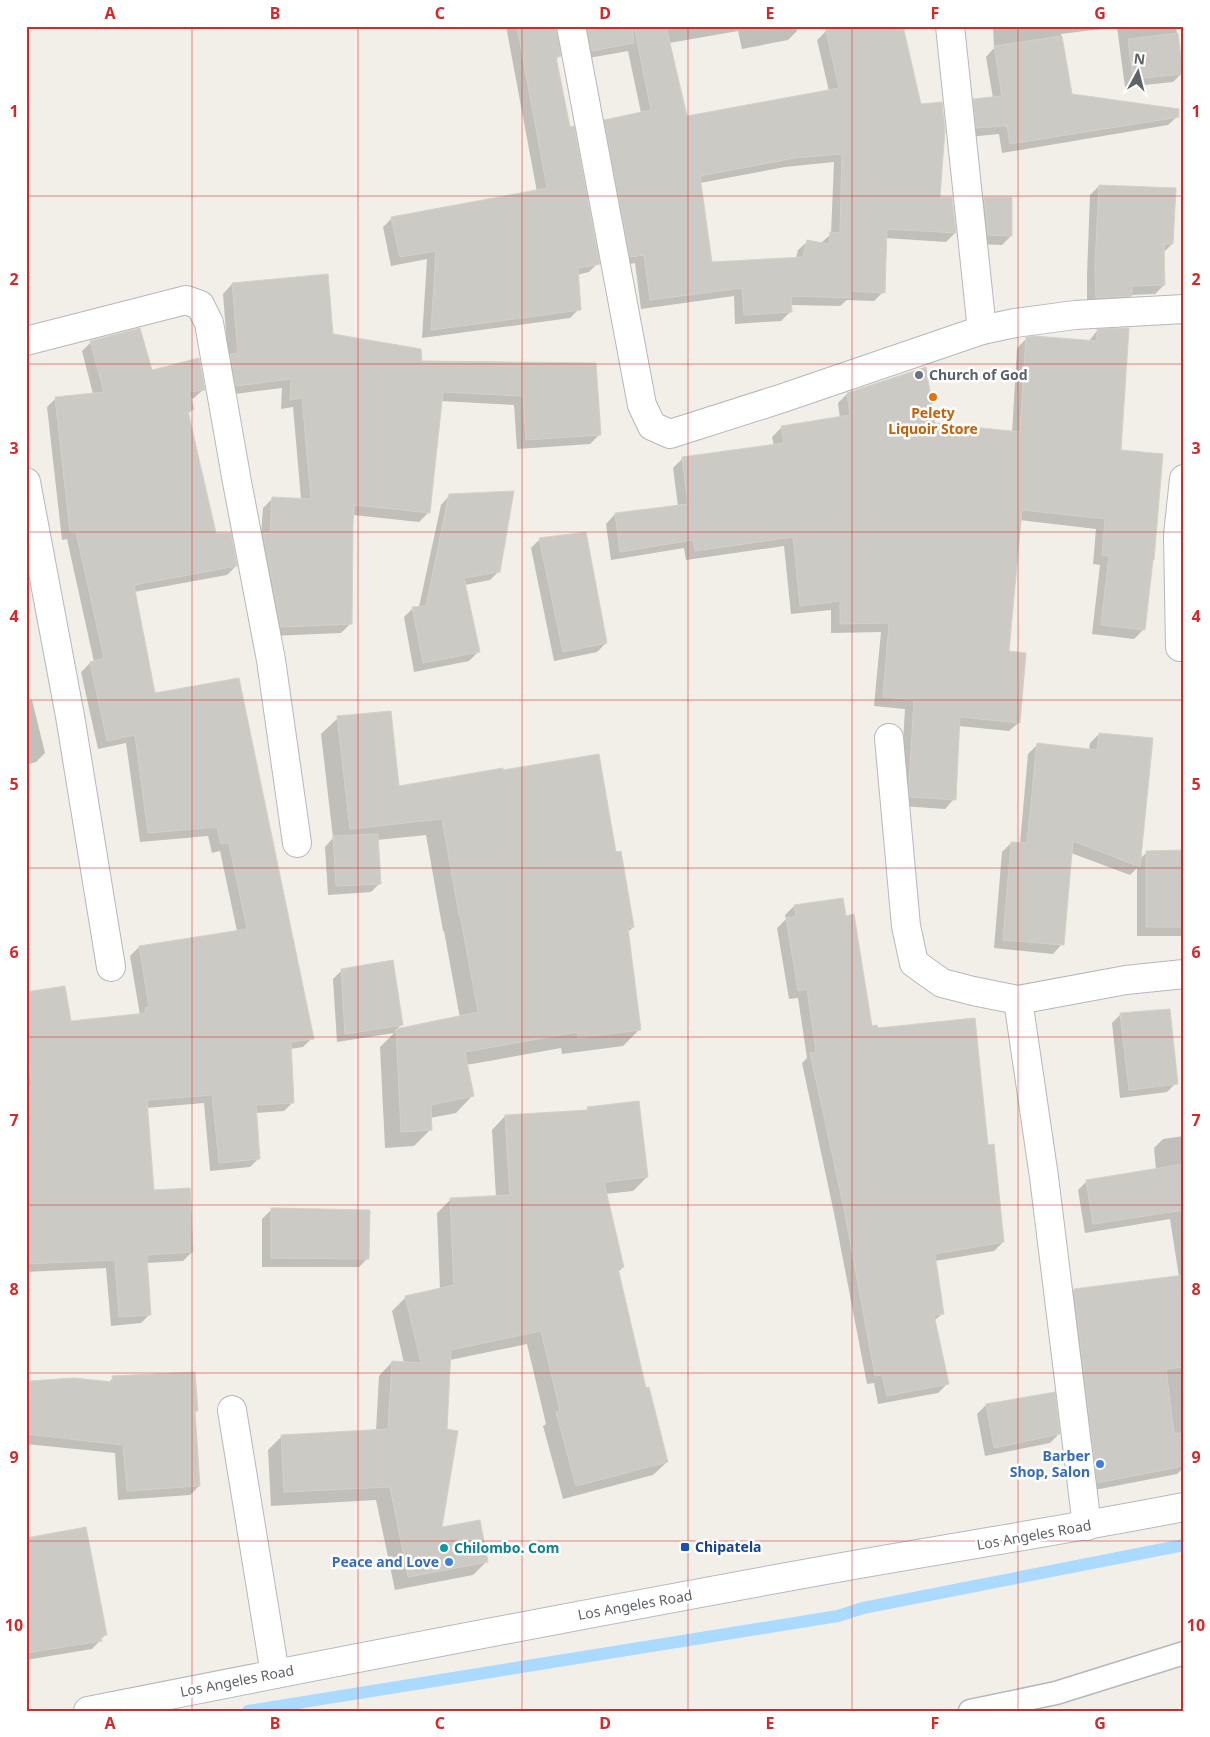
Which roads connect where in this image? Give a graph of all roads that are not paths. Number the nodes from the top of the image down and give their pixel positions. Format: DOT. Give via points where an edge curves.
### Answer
graph roads {
  1 [pos="572,26"];
  2 [pos="950,26"];
  3 [pos="1184,309"];
  4 [pos="982,330"];
  5 [pos="26,341"];
  6 [pos="1184,479"];
  7 [pos="26,482"];
  8 [pos="36,593"];
  9 [pos="1180,647"];
  10 [pos="889,738"];
  11 [pos="297,843"];
  12 [pos="111,967"];
  13 [pos="1184,974"];
  14 [pos="1018,1000"];
  15 [pos="232,1410"];
  16 [pos="1184,1507"];
  17 [pos="1088,1526"];
  18 [pos="1184,1652"];
  19 [pos="275,1674"];
  20 [pos="88,1711"];
  21 [pos="970,1711"];
  1 -- 4 [label="street" via="642,405 652,426 670,434"];
  2 -- 4 [label="street"];
  3 -- 4 [label="street" via="1075,315"];
  5 -- 11 [label="street" via="186,300 200,305 209,323 271,660"];
  6 -- 9 [label="street" via="1178,535"];
  7 -- 8 [label="street"];
  8 -- 12 [label="street" via="70,716"];
  10 -- 14 [label="street" via="906,926 914,963 942,983"];
  13 -- 14 [label="street" via="1126,980"];
  14 -- 17 [label="street"];
  15 -- 19 [label="street"];
  16 -- 17 [label="street, Los Angeles Road"];
  17 -- 19 [label="street, Los Angeles Road" via="834,1569"];
  18 -- 21 [label="lane" via="1056,1693"];
  19 -- 20 [label="street, Los Angeles Road"];
}
